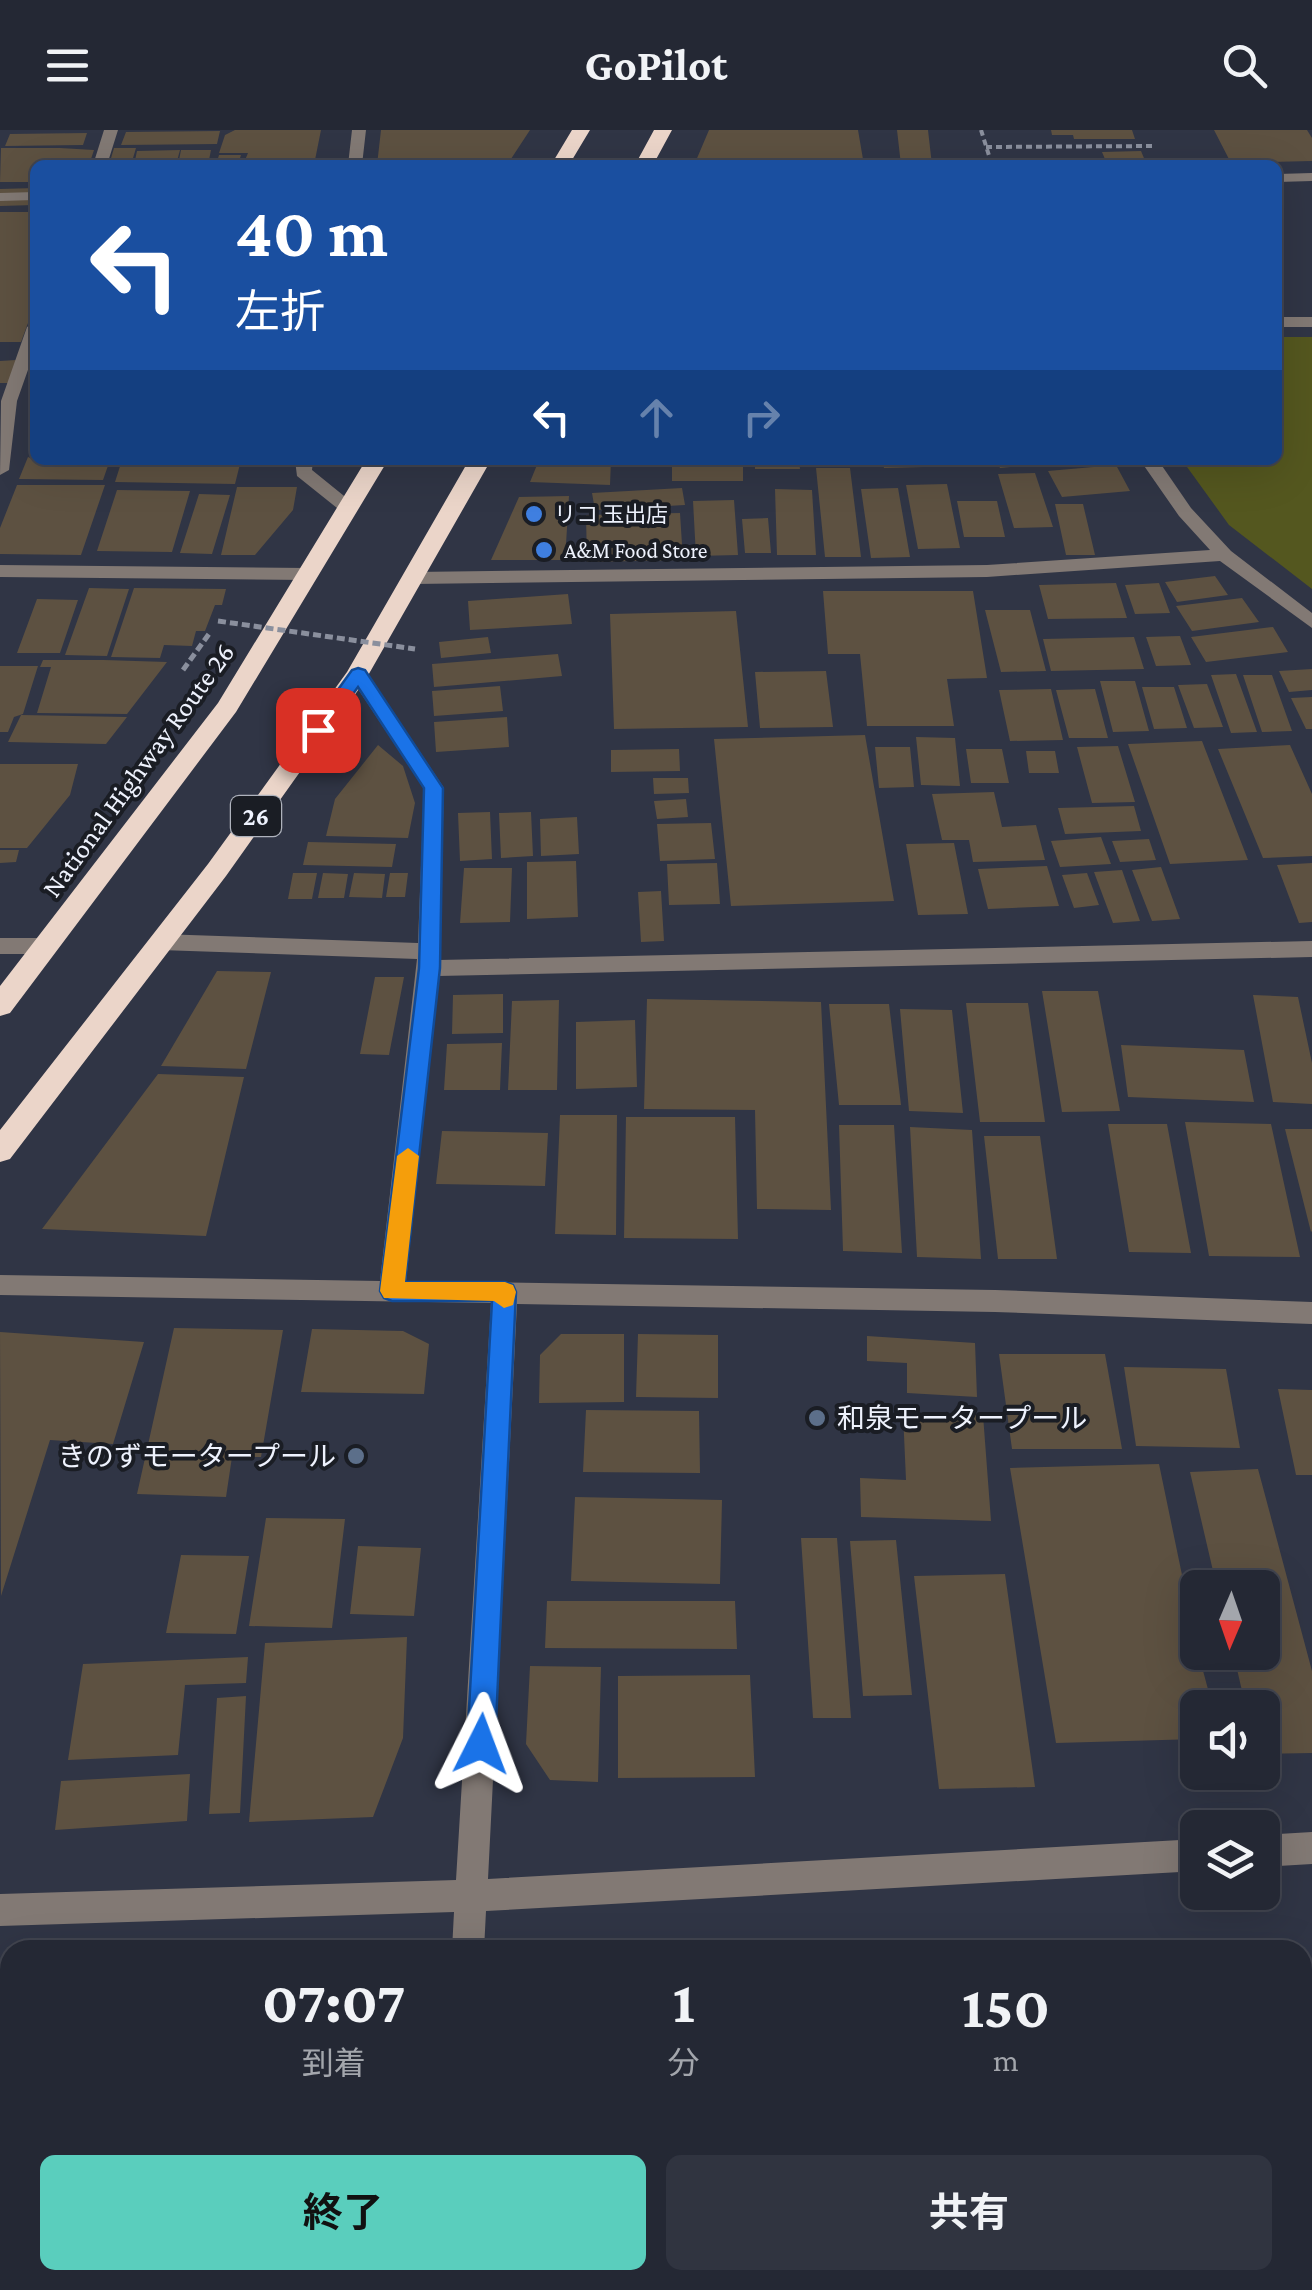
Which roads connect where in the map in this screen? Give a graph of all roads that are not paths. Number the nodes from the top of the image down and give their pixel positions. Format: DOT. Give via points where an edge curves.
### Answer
graph roads {
  1 [pos="111,130"];
  2 [pos="359,130"];
  3 [pos="580,130"];
  4 [pos="663,130"];
  5 [pos="102,160"];
  6 [pos="356,160"];
  7 [pos="563,160"];
  8 [pos="647,160"];
  9 [pos="1312,176"];
  10 [pos="1282,178"];
  11 [pos="30,196"];
  12 [pos="0,197"];
  13 [pos="1282,322"];
  14 [pos="1312,322"];
  15 [pos="30,342"];
  16 [pos="304,465"];
  17 [pos="374,465"];
  18 [pos="477,465"];
  19 [pos="1152,465"];
  20 [pos="0,470"];
  21 [pos="348,508"];
  22 [pos="1224,555"];
  23 [pos="0,571"];
  24 [pos="307,574"];
  25 [pos="414,578"];
  26 [pos="1312,622"];
  27 [pos="358,674"];
  28 [pos="160,942"];
  29 [pos="0,946"];
  30 [pos="46,946"];
  31 [pos="1312,949"];
  32 [pos="429,959"];
  33 [pos="0,1006"];
  34 [pos="0,1152"];
  35 [pos="0,1285"];
  36 [pos="392,1291"];
  37 [pos="505,1292"];
  38 [pos="1312,1313"];
  39 [pos="1312,1848"];
  40 [pos="1280,1850"];
  41 [pos="1180,1855"];
  42 [pos="473,1896"];
  43 [pos="0,1910"];
  44 [pos="469,1940"];
  1 -- 5 [label="street"];
  2 -- 6 [label="street"];
  3 -- 7 [label="highway"];
  4 -- 8 [label="highway"];
  9 -- 10 [label="street"];
  11 -- 12 [label="street"];
  13 -- 14 [label="street"];
  15 -- 20 [label="street" via="10,402"];
  16 -- 21 [label="street" via="303,472"];
  17 -- 21 [label="highway, National Highway Route 26"];
  18 -- 25 [label="highway, 26"];
  19 -- 22 [label="street"];
  21 -- 24 [label="highway, National Highway Route 26"];
  22 -- 25 [label="street" via="987,571"];
  22 -- 26 [label="street"];
  23 -- 24 [label="street"];
  24 -- 30 [label="highway, National Highway Route 26" via="228,706"];
  25 -- 27 [label="highway, 26"];
  27 -- 28 [label="highway, 26"];
  27 -- 32 [label="street" via="434,788"];
  28 -- 32 [label="street"];
  28 -- 34 [label="highway, 26"];
  29 -- 30 [label="street"];
  30 -- 33 [label="highway, National Highway Route 26"];
  31 -- 32 [label="street"];
  32 -- 36 [label="street"];
  35 -- 36 [label="street"];
  36 -- 37 [label="street"];
  37 -- 38 [label="street"];
  37 -- 42 [label="street"];
  39 -- 40 [label="street"];
  41 -- 42 [label="street"];
  42 -- 43 [label="street"];
  42 -- 44 [label="street"];
}
